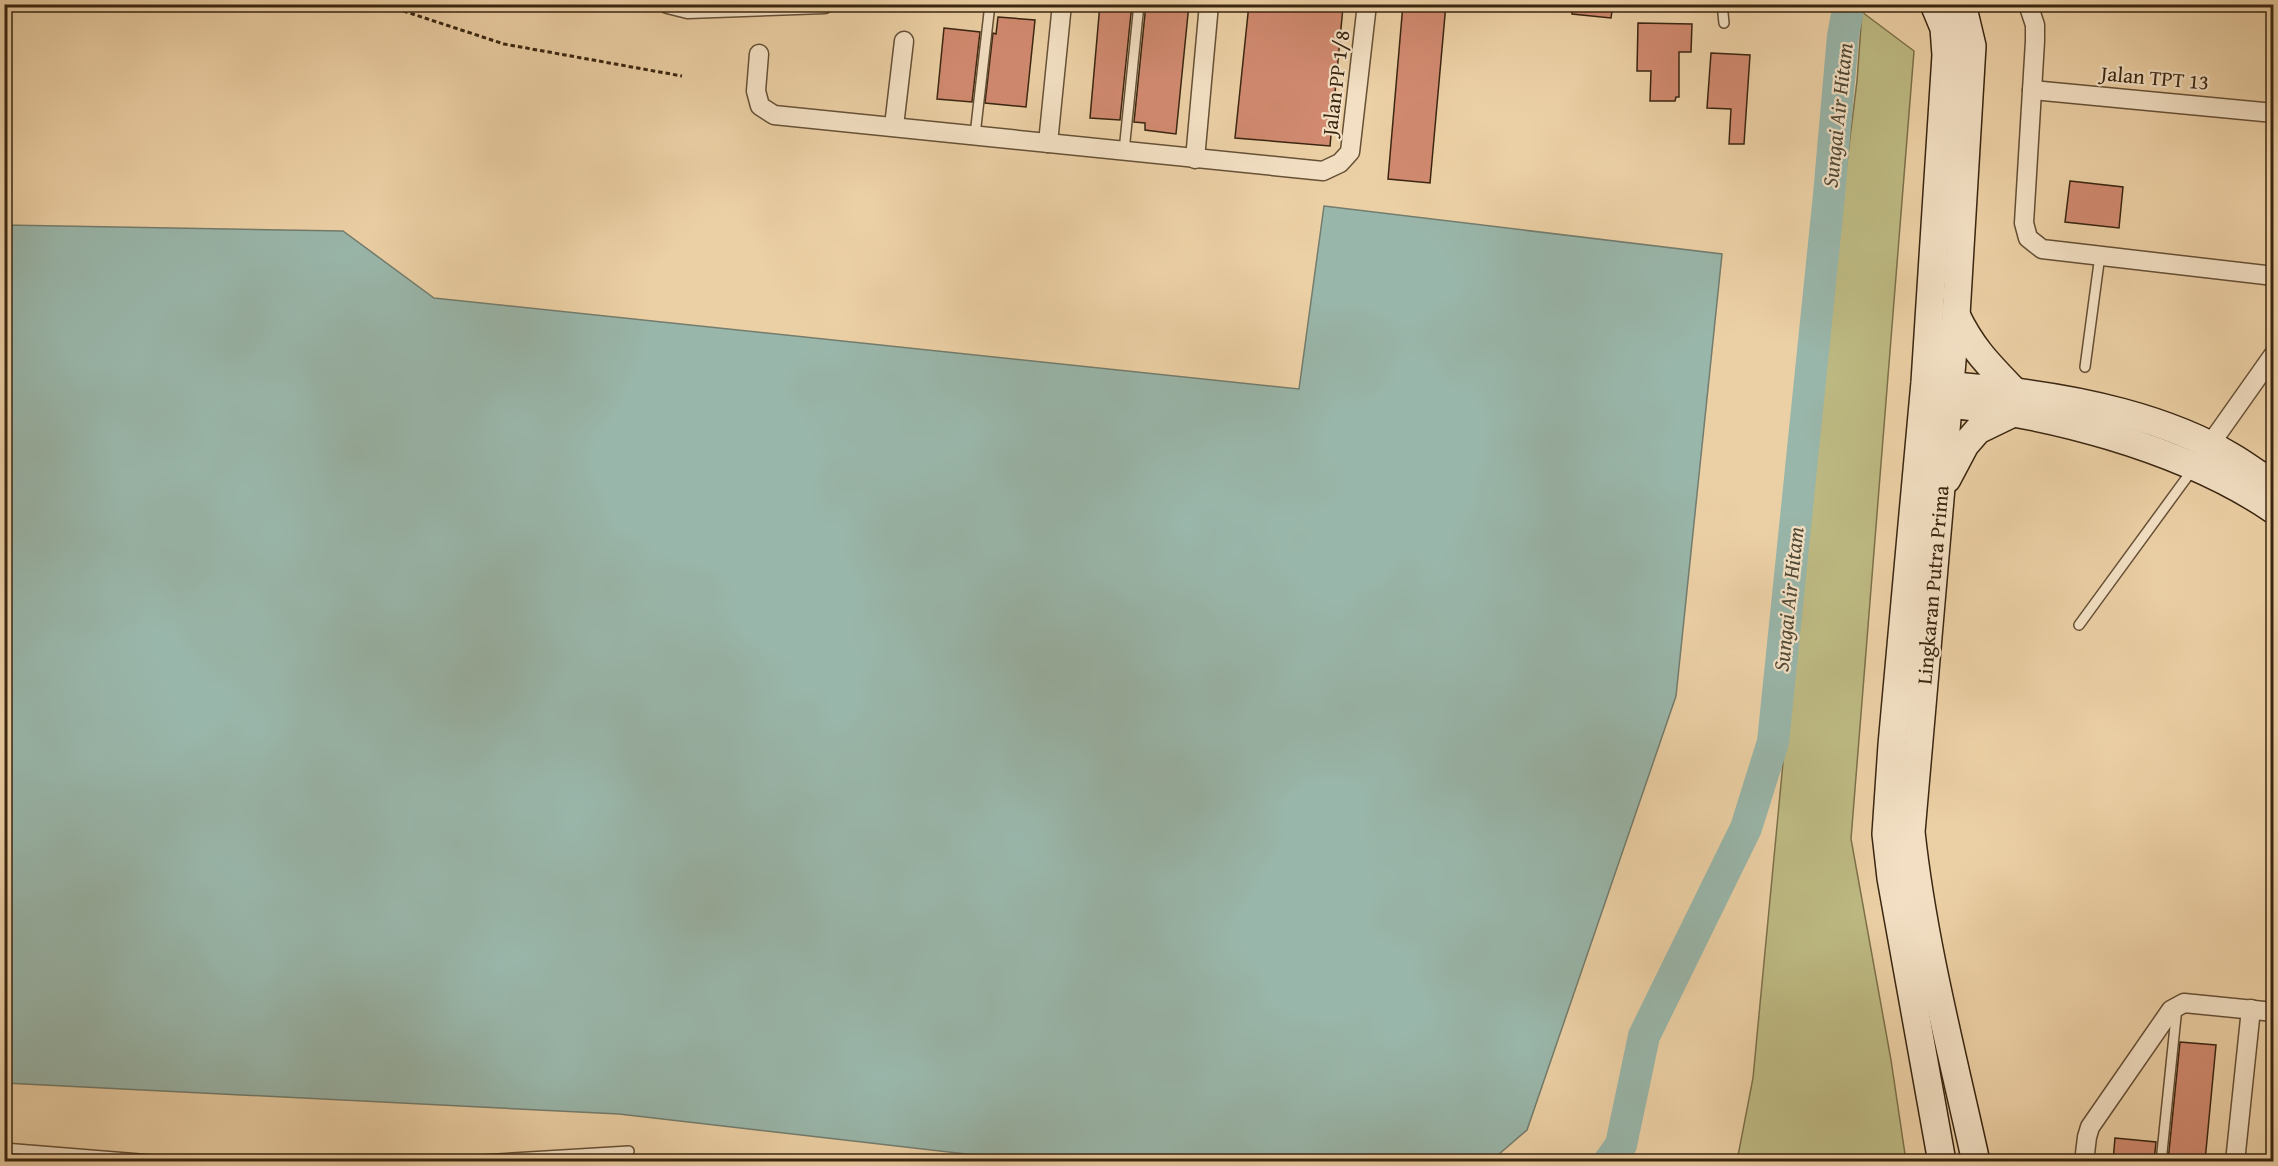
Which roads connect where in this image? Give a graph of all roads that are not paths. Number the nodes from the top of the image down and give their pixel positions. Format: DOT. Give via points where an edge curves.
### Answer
graph roads {
  1 [pos="668,4"];
  2 [pos="824,4"];
  3 [pos="990,4"];
  4 [pos="1062,4"];
  5 [pos="1139,4"];
  6 [pos="1209,4"];
  7 [pos="1367,4"];
  8 [pos="1722,4"];
  9 [pos="1934,4"];
  10 [pos="1962,4"];
  11 [pos="2028,4"];
  12 [pos="688,7"];
  13 [pos="1724,23"];
  14 [pos="904,41"];
  15 [pos="759,54"];
  16 [pos="2032,90"];
  17 [pos="2274,113"];
  18 [pos="894,126"];
  19 [pos="975,135"];
  20 [pos="1048,142"];
  21 [pos="1124,151"];
  22 [pos="1195,159"];
  23 [pos="2100,255"];
  24 [pos="2274,276"];
  25 [pos="1956,315"];
  26 [pos="2274,354"];
  27 [pos="2085,367"];
  28 [pos="1937,394"];
  29 [pos="2013,403"];
  30 [pos="2202,456"];
  31 [pos="2274,485"];
  32 [pos="1942,486"];
  33 [pos="2274,510"];
  34 [pos="2079,626"];
  35 [pos="2177,1005"];
  36 [pos="2251,1009"];
  37 [pos="2274,1012"];
  38 [pos="4,1148"];
  39 [pos="629,1151"];
  40 [pos="177,1161"];
  41 [pos="447,1161"];
  42 [pos="1942,1161"];
  43 [pos="1976,1161"];
  44 [pos="2084,1161"];
  45 [pos="2161,1161"];
  46 [pos="2235,1161"];
  1 -- 12 [label="street"];
  2 -- 12 [label="street"];
  3 -- 19 [label="lane"];
  4 -- 20 [label="street"];
  5 -- 21 [label="lane"];
  6 -- 22 [label="street"];
  7 -- 22 [label="street, Jalan PP 1/8" via="1350,152 1340,163 1323,171"];
  8 -- 13 [label="lane"];
  9 -- 28 [label="main road, Lingkaran Putra Prima" via="1944,28 1946,55"];
  10 -- 25 [label="main road, Lingkaran Putra Prima" via="1972,46"];
  11 -- 16 [label="street" via="2035,25"];
  14 -- 18 [label="street"];
  15 -- 18 [label="street" via="756,91 760,106 774,115"];
  16 -- 17 [label="street, Jalan TPT 13"];
  16 -- 23 [label="street" via="2024,223 2028,238 2042,249"];
  18 -- 19 [label="street"];
  19 -- 20 [label="street"];
  20 -- 21 [label="street"];
  21 -- 22 [label="street"];
  23 -- 24 [label="street"];
  23 -- 27 [label="lane"];
  25 -- 28 [label="main road, Lingkaran Putra Prima"];
  25 -- 29 [label="main road" via="1967,339"];
  26 -- 30 [label="street"];
  28 -- 29 [label="main road"];
  28 -- 32 [label="main road, Lingkaran Putra Prima"];
  28 -- 42 [label="main road, Lingkaran Putra Prima" via="1892,745 1886,834"];
  29 -- 30 [label="main road" via="2170,456"];
  29 -- 32 [label="main road" via="1965,445"];
  30 -- 31 [label="main road" via="2232,457"];
  30 -- 33 [label="main road"];
  30 -- 34 [label="lane"];
  32 -- 43 [label="main road, Lingkaran Putra Prima" via="1911,832 1933,962"];
  35 -- 36 [label="street"];
  35 -- 44 [label="street" via="2090,1127"];
  35 -- 45 [label="lane"];
  36 -- 37 [label="street"];
  36 -- 46 [label="street"];
  38 -- 40 [label="lane"];
  39 -- 41 [label="lane"];
}
